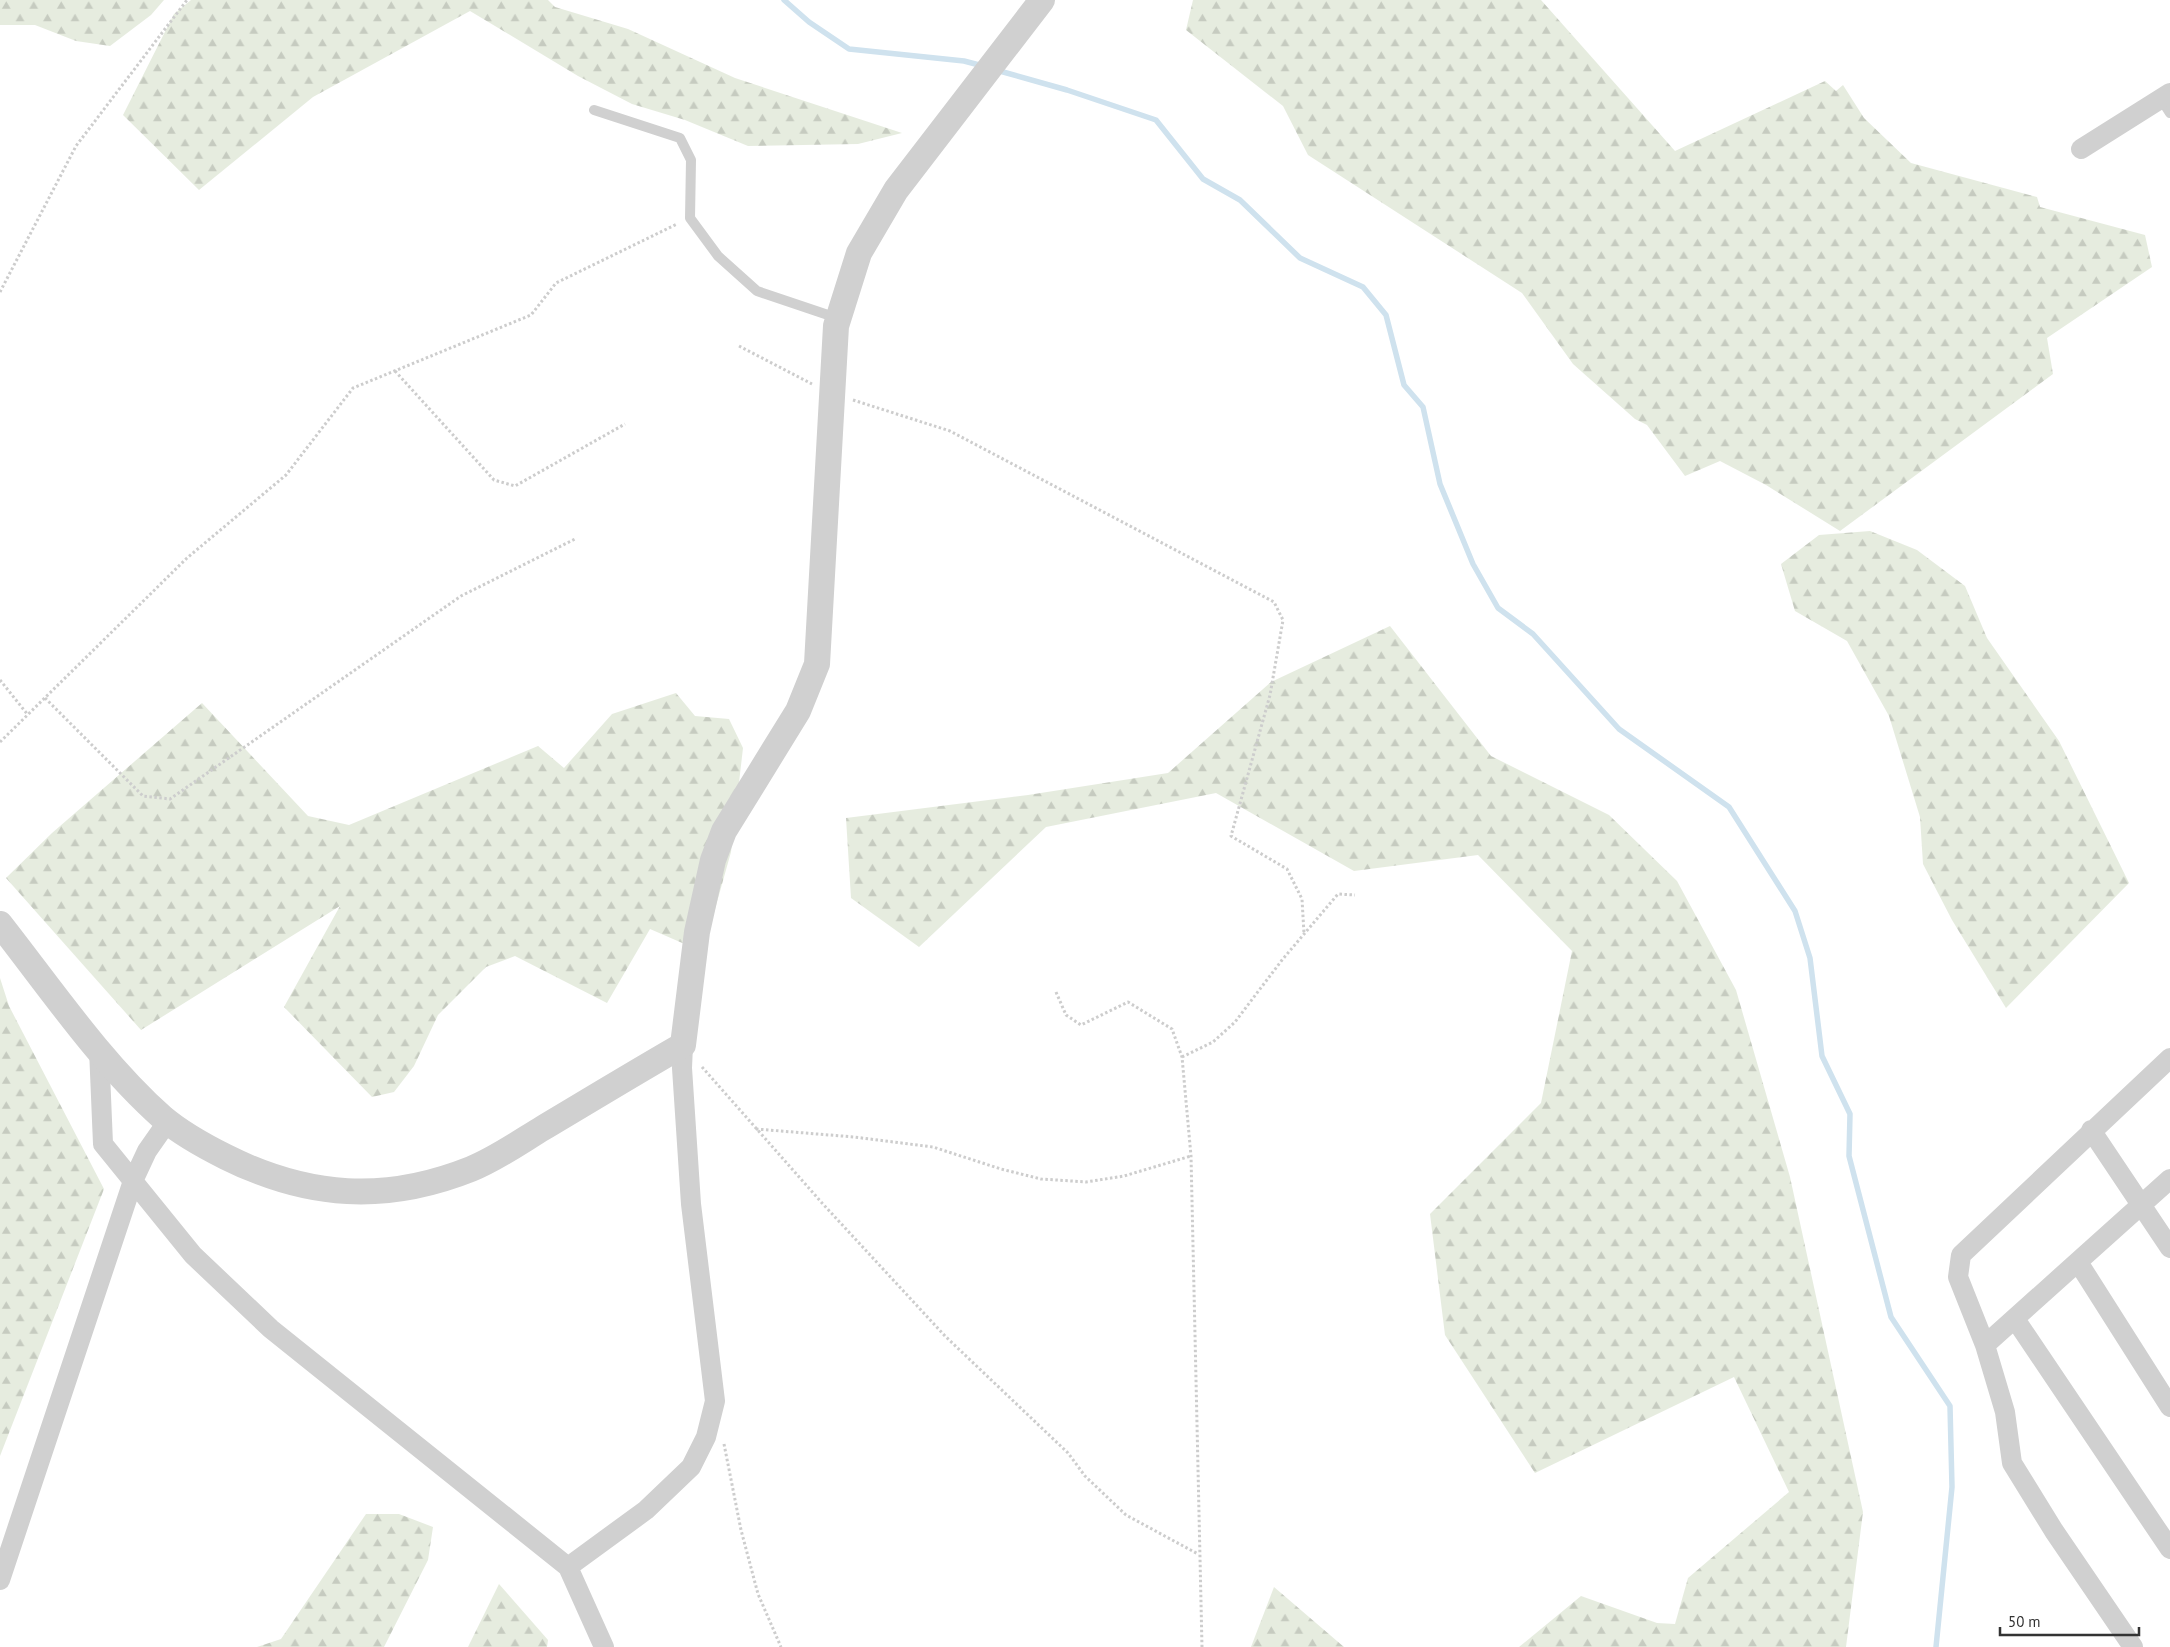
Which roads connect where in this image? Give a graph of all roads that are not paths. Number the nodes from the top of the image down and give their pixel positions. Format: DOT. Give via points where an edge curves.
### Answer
graph roads {
  1 [pos="1042,0"];
  2 [pos="2167,102"];
  3 [pos="594,110"];
  4 [pos="2081,148"];
  5 [pos="838,318"];
  6 [pos="0,924"];
  7 [pos="683,1045"];
  8 [pos="100,1049"];
  9 [pos="2170,1058"];
  10 [pos="168,1121"];
  11 [pos="2091,1130"];
  12 [pos="2170,1179"];
  13 [pos="133,1181"];
  14 [pos="2141,1204"];
  15 [pos="2170,1248"];
  16 [pos="2078,1262"];
  17 [pos="2015,1318"];
  18 [pos="1985,1346"];
  19 [pos="2170,1407"];
  20 [pos="2170,1549"];
  21 [pos="568,1567"];
  22 [pos="0,1580"];
  23 [pos="604,1647"];
  24 [pos="2133,1647"];
  1 -- 5 [label="street" via="896,190 859,252"];
  2 -- 4 [label="street"];
  3 -- 5 [label="lane" via="680,138 690,160 690,218 718,256 757,291"];
  5 -- 7 [label="street" via="817,664 798,711 724,831 713,860 697,932"];
  6 -- 8 [label="street"];
  7 -- 10 [label="street" via="473,1168 433,1182 388,1191 335,1191 292,1184 247,1168 201,1144"];
  7 -- 21 [label="street" via="691,1204 715,1401 706,1437 690,1467 646,1510"];
  8 -- 10 [label="street"];
  8 -- 13 [label="street" via="103,1144"];
  9 -- 11 [label="street"];
  10 -- 13 [label="street" via="147,1151"];
  11 -- 14 [label="street"];
  11 -- 18 [label="street" via="1961,1255 1958,1277"];
  12 -- 14 [label="street"];
  13 -- 21 [label="street" via="193,1255 270,1330"];
  13 -- 22 [label="street"];
  14 -- 15 [label="street"];
  14 -- 16 [label="street"];
  16 -- 17 [label="street"];
  16 -- 19 [label="street"];
  17 -- 18 [label="street"];
  17 -- 20 [label="street"];
  18 -- 24 [label="street" via="2005,1412 2012,1463"];
  21 -- 23 [label="street"];
}
